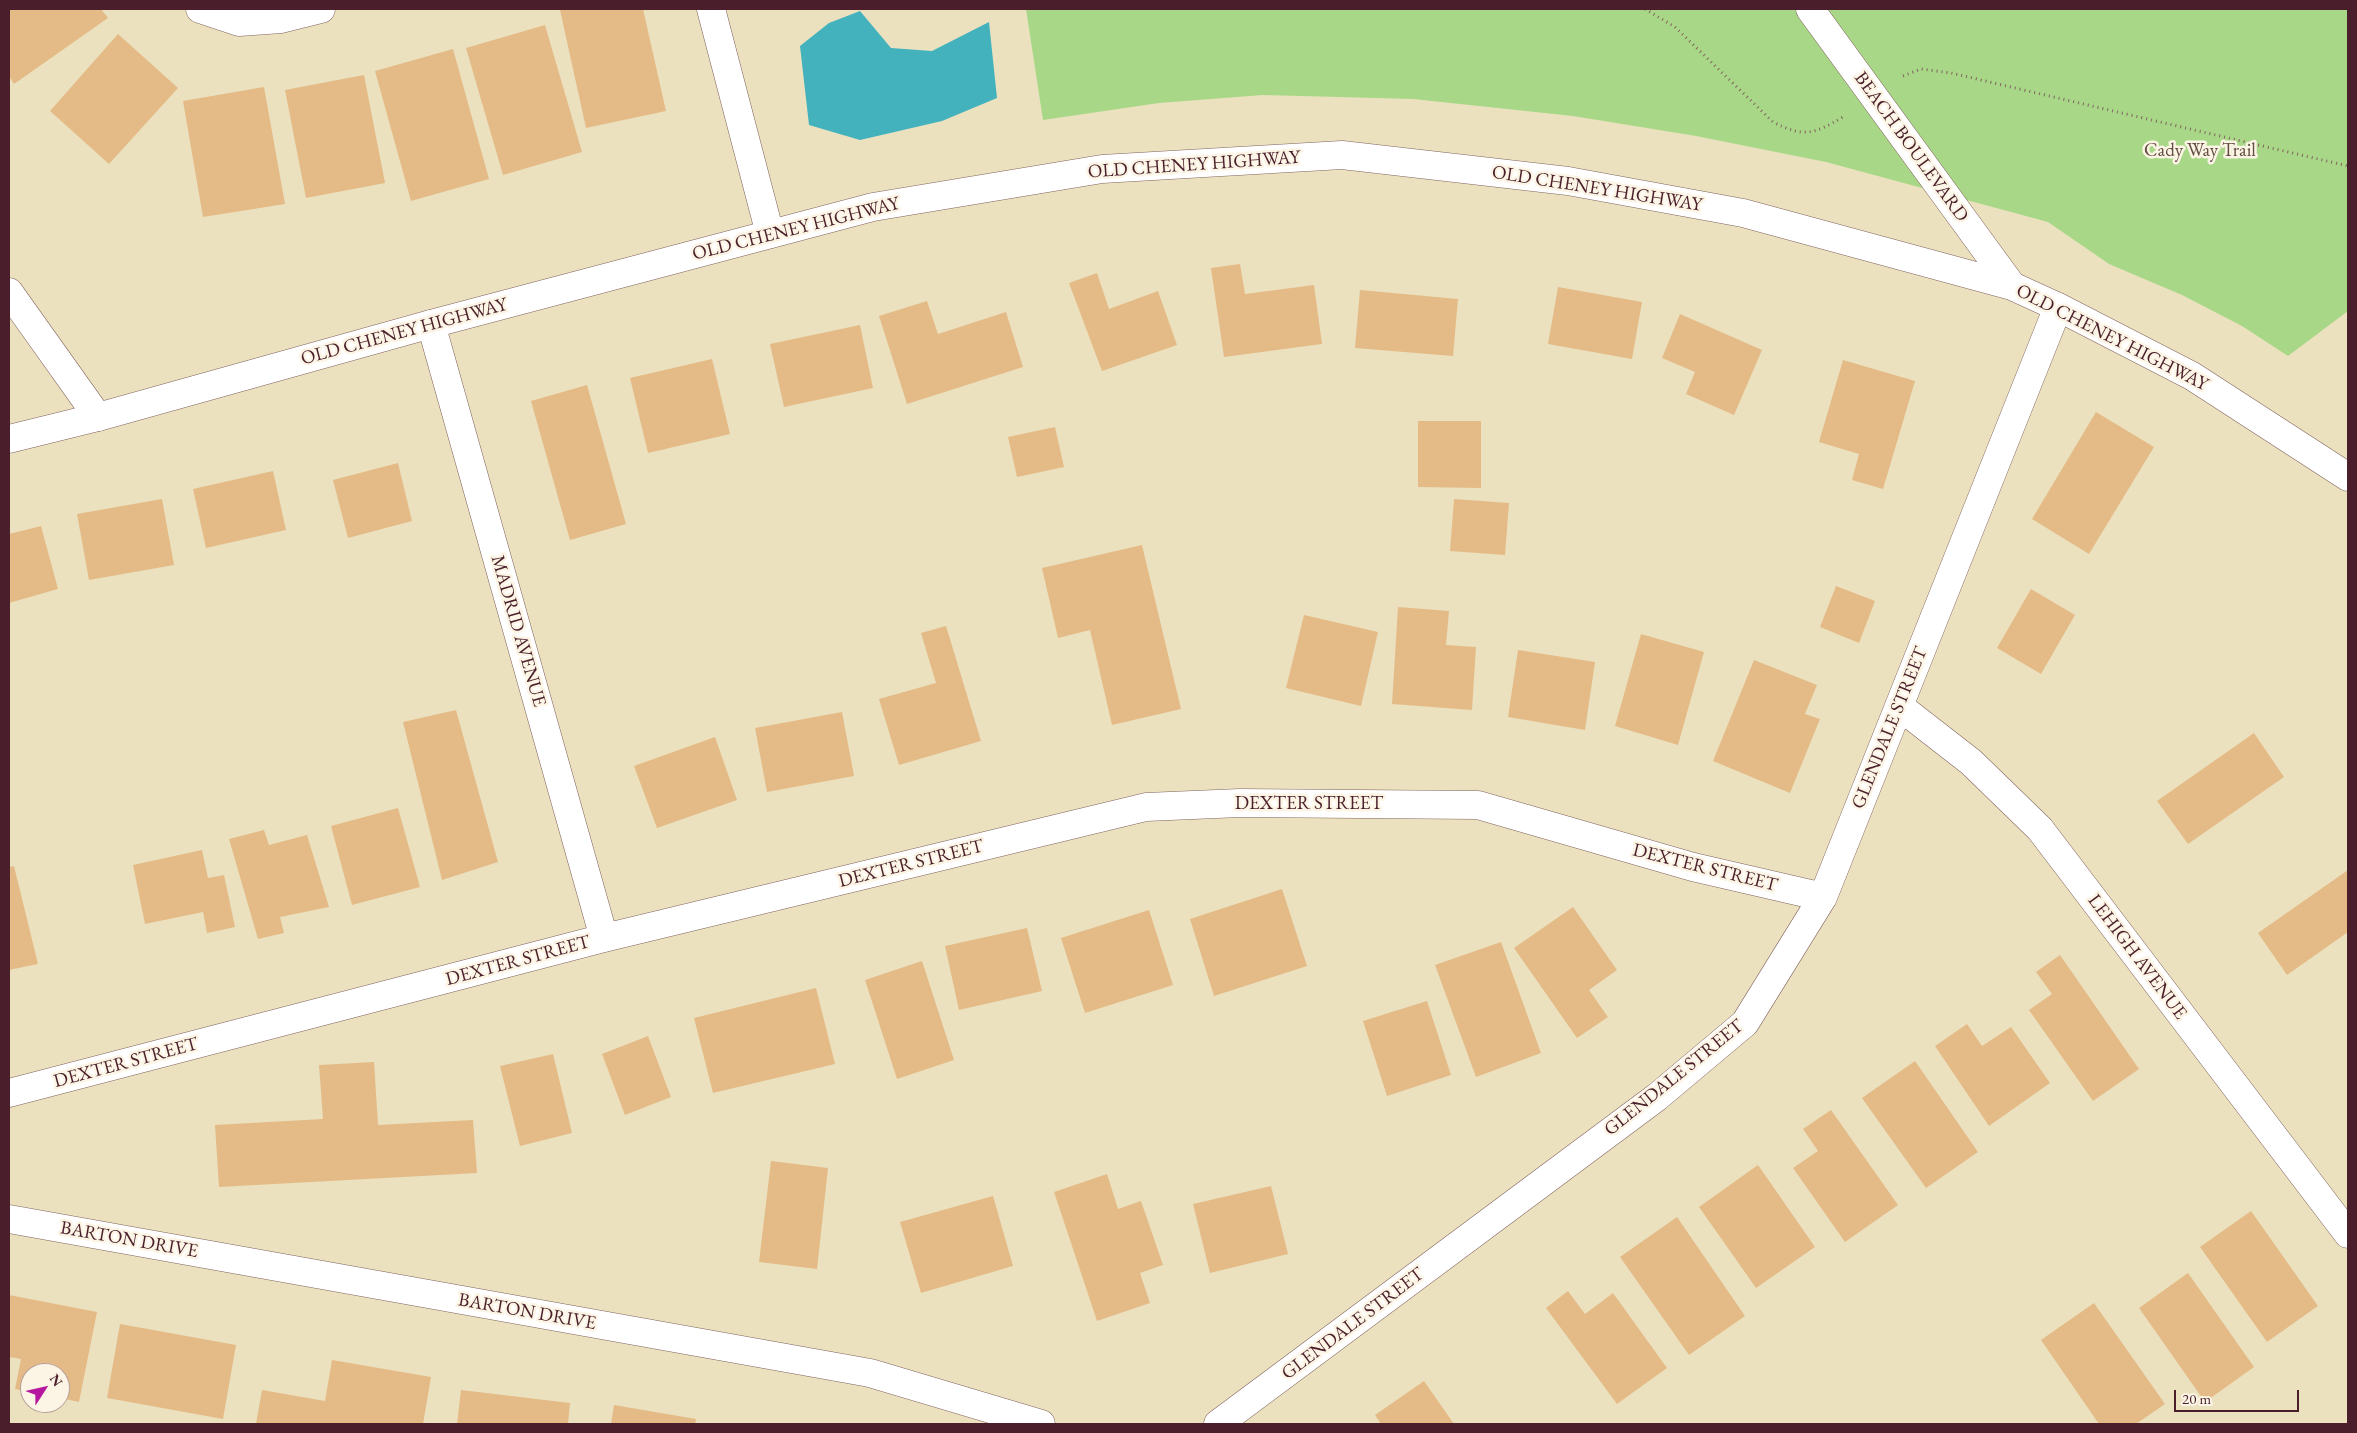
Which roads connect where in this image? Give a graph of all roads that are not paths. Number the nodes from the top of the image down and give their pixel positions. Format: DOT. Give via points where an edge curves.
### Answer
graph roads {
  1 [pos="200,9"];
  2 [pos="321,9"];
  3 [pos="711,9"];
  4 [pos="1810,9"];
  5 [pos="770,234"];
  6 [pos="2012,286"];
  7 [pos="9,292"];
  8 [pos="2058,307"];
  9 [pos="431,324"];
  10 [pos="98,417"];
  11 [pos="9,438"];
  12 [pos="2348,477"];
  13 [pos="1899,706"];
  14 [pos="1823,897"];
  15 [pos="604,938"];
  16 [pos="9,1094"];
  17 [pos="9,1219"];
  18 [pos="2348,1234"];
  19 [pos="1041,1424"];
  20 [pos="1218,1424"];
  1 -- 2 [label="street" via="240,22 281,19"];
  3 -- 5 [label="street"];
  4 -- 6 [label="street, BEACH BOULEVARD"];
  5 -- 6 [label="street, OLD CHENEY HIGHWAY" via="873,207 1102,169 1342,155 1568,181 1743,213"];
  5 -- 9 [label="street, OLD CHENEY HIGHWAY"];
  6 -- 8 [label="street, OLD CHENEY HIGHWAY"];
  7 -- 10 [label="street"];
  8 -- 12 [label="street, OLD CHENEY HIGHWAY" via="2192,376"];
  8 -- 13 [label="street, GLENDALE STREET"];
  9 -- 10 [label="street, OLD CHENEY HIGHWAY"];
  9 -- 15 [label="street, MADRID AVENUE"];
  10 -- 11 [label="street, OLD CHENEY HIGHWAY"];
  13 -- 14 [label="street, GLENDALE STREET"];
  13 -- 18 [label="street, LEHIGH AVENUE" via="1971,762 2040,829"];
  14 -- 15 [label="street, DEXTER STREET" via="1693,866 1478,805 1240,802 1146,807"];
  14 -- 20 [label="street, GLENDALE STREET" via="1745,1023 1657,1097"];
  15 -- 16 [label="street, DEXTER STREET"];
  17 -- 19 [label="street, BARTON DRIVE" via="870,1373"];
}
